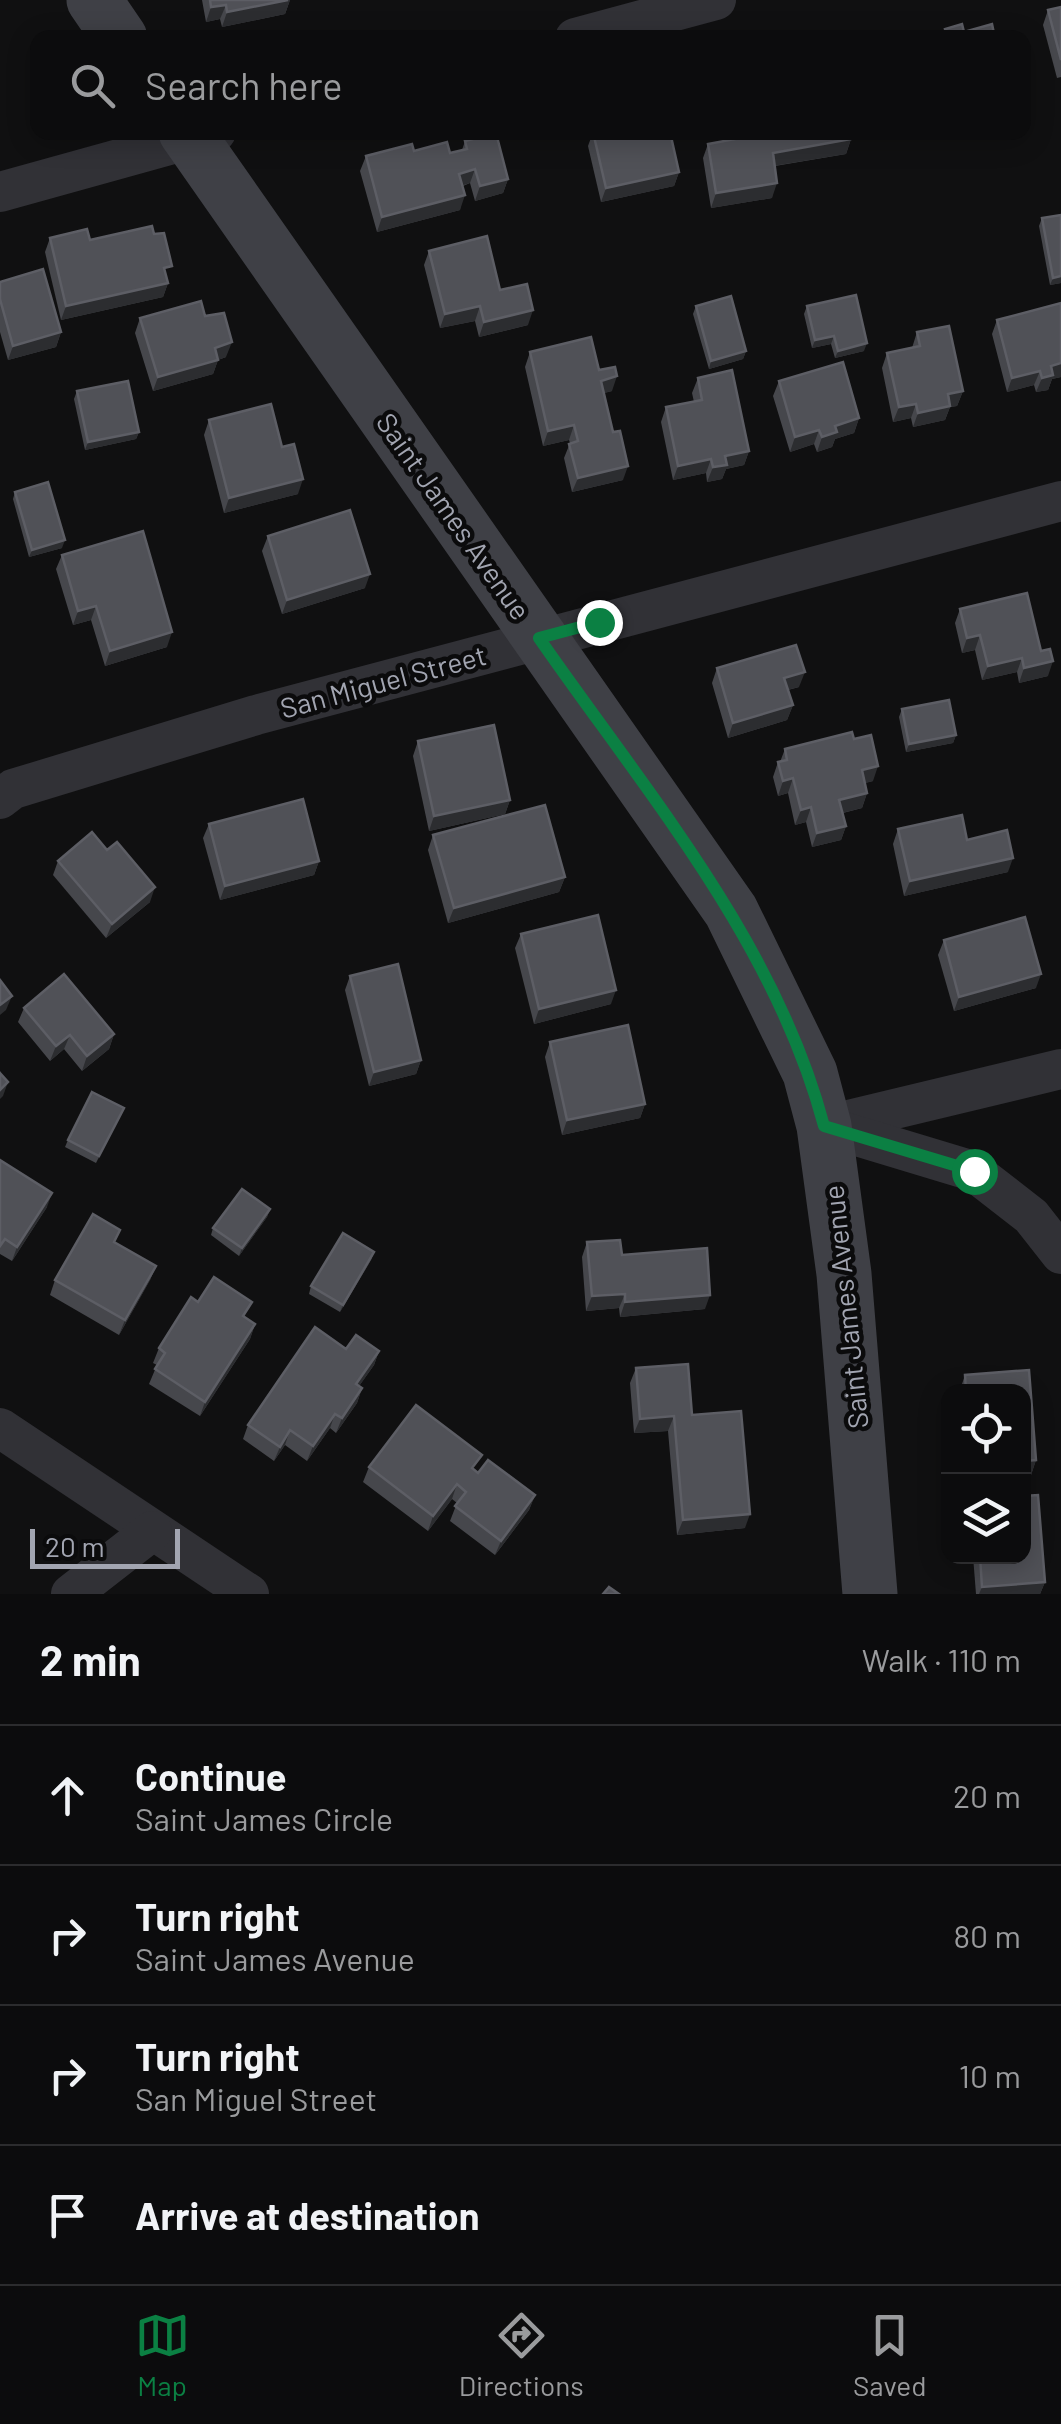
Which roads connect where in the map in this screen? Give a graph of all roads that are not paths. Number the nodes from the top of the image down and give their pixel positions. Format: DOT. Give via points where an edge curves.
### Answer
graph roads {
  1 [pos="94,0"];
  2 [pos="716,0"];
  3 [pos="115,30"];
  4 [pos="604,30"];
  5 [pos="181,140"];
  6 [pos="201,140"];
  7 [pos="0,192"];
  8 [pos="1061,501"];
  9 [pos="539,638"];
  10 [pos="0,799"];
  11 [pos="1061,1068"];
  12 [pos="824,1126"];
  13 [pos="1061,1254"];
  14 [pos="0,1428"];
  15 [pos="152,1531"];
  16 [pos="71,1594"];
  17 [pos="249,1594"];
  18 [pos="870,1594"];
  1 -- 3 [label="main road"];
  2 -- 4 [label="street"];
  5 -- 7 [label="street"];
  6 -- 9 [label="main road, Saint James Avenue"];
  8 -- 9 [label="street, San Miguel Street"];
  9 -- 10 [label="street, San Miguel Street" via="256,715 13,789"];
  9 -- 12 [label="main road, Saint James Avenue" via="731,911 810,1073"];
  11 -- 12 [label="street"];
  12 -- 13 [label="street" via="974,1171 1031,1216"];
  12 -- 18 [label="main road, Saint James Avenue" via="848,1308"];
  14 -- 15 [label="street"];
  15 -- 16 [label="street"];
  15 -- 17 [label="street"];
}
